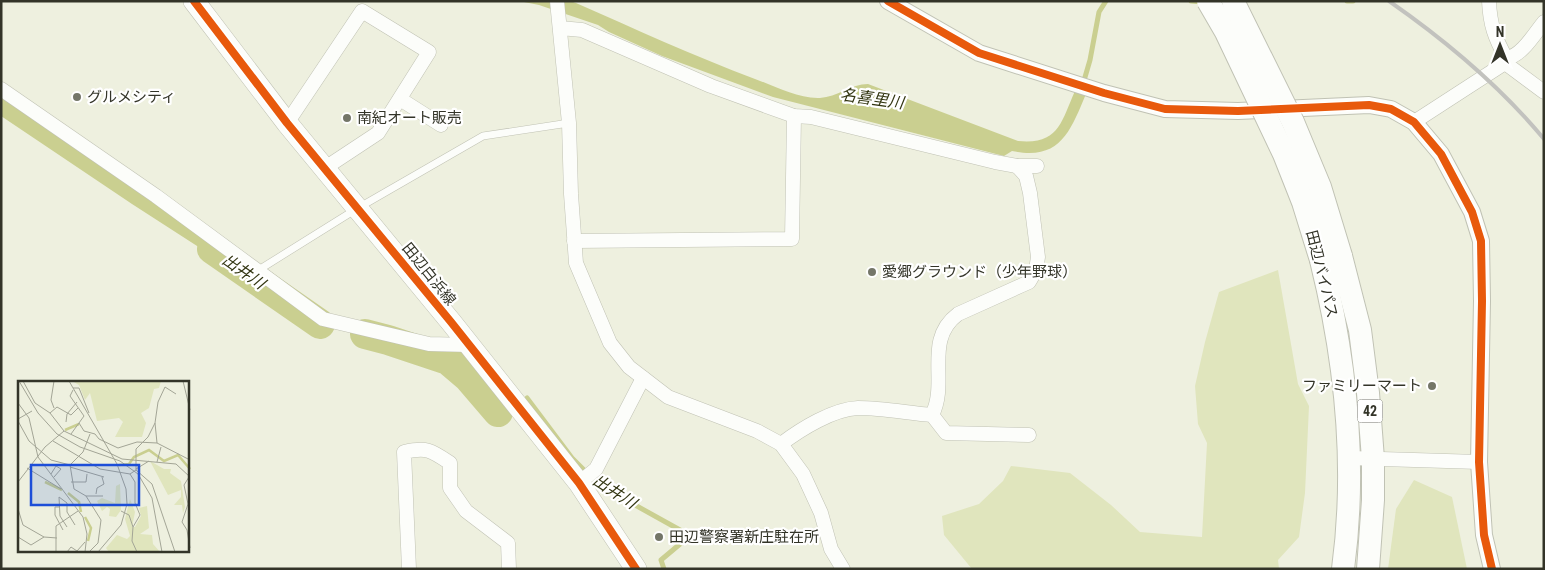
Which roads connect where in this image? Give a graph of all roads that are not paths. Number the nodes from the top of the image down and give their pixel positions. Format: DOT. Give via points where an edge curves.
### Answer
graph roads {
  1 [pos="194,1"];
  2 [pos="557,1"];
  3 [pos="888,1"];
  4 [pos="1208,1"];
  5 [pos="1233,1"];
  6 [pos="1490,1"];
  7 [pos="1544,22"];
  8 [pos="559,25"];
  9 [pos="1506,60"];
  10 [pos="1,89"];
  11 [pos="1544,92"];
  12 [pos="400,99"];
  13 [pos="794,116"];
  14 [pos="1414,122"];
  15 [pos="287,123"];
  16 [pos="568,123"];
  17 [pos="441,125"];
  18 [pos="1017,166"];
  19 [pos="1038,166"];
  20 [pos="325,168"];
  21 [pos="358,208"];
  22 [pos="574,241"];
  23 [pos="1331,258"];
  24 [pos="256,271"];
  25 [pos="469,345"];
  26 [pos="643,378"];
  27 [pos="932,415"];
  28 [pos="1029,435"];
  29 [pos="781,444"];
  30 [pos="1349,458"];
  31 [pos="1373,459"];
  32 [pos="1479,462"];
  33 [pos="579,483"];
  34 [pos="409,569"];
  35 [pos="509,569"];
  36 [pos="636,569"];
  37 [pos="843,569"];
  38 [pos="1343,569"];
  39 [pos="1368,569"];
  40 [pos="1492,569"];
  1 -- 15 [label="main road, 田辺白浜線"];
  2 -- 8 [label="street"];
  3 -- 14 [label="street" via="979,53 1165,109 1238,111 1369,105 1391,109"];
  4 -- 23 [label="highway, 田辺バイパス / 42, bridge" via="1226,32"];
  5 -- 23 [label="highway, 田辺バイパス / 42, bridge" via="1293,122 1320,187"];
  6 -- 9 [label="street" via="1490,20"];
  7 -- 9 [label="street" via="1528,43"];
  8 -- 13 [label="street" via="582,30 711,86"];
  8 -- 16 [label="street"];
  9 -- 11 [label="street"];
  9 -- 14 [label="street"];
  10 -- 24 [label="street" via="156,196"];
  12 -- 15 [label="street" via="429,52 362,11"];
  12 -- 17 [label="street"];
  12 -- 20 [label="street" via="378,134"];
  13 -- 18 [label="street" via="811,117"];
  13 -- 22 [label="street" via="792,239"];
  14 -- 32 [label="street" via="1442,154 1472,212 1481,241"];
  15 -- 20 [label="main road, 田辺白浜線"];
  16 -- 21 [label="lane" via="483,136"];
  16 -- 22 [label="street"];
  18 -- 19 [label="street"];
  18 -- 27 [label="street" via="1026,176 1030,193 1038,257 1036,270 1029,282 949,321 940,342 937,406"];
  20 -- 21 [label="main road, 田辺白浜線"];
  21 -- 24 [label="lane"];
  21 -- 25 [label="main road, 田辺白浜線"];
  22 -- 26 [label="street" via="576,263 610,343 629,367"];
  23 -- 30 [label="highway, 田辺バイパス / 42" via="1333,308 1348,417"];
  23 -- 31 [label="highway, 田辺バイパス / 42" via="1360,330"];
  24 -- 25 [label="street" via="323,318 429,344"];
  25 -- 33 [label="main road, 田辺白浜線"];
  26 -- 29 [label="street" via="668,397 757,431"];
  26 -- 33 [label="street" via="596,469"];
  27 -- 28 [label="street" via="946,433"];
  27 -- 29 [label="street" via="856,408 815,422"];
  29 -- 37 [label="street" via="803,474 821,513 831,549"];
  30 -- 31 [label="street"];
  30 -- 38 [label="highway, 田辺バイパス / 42"];
  31 -- 32 [label="street"];
  31 -- 39 [label="highway, 田辺バイパス / 42"];
  32 -- 40 [label="street" via="1484,535"];
  33 -- 36 [label="main road, 田辺白浜線"];
  34 -- 35 [label="street" via="404,452 419,449 432,451 450,463 450,488 466,511 508,543"];
}
